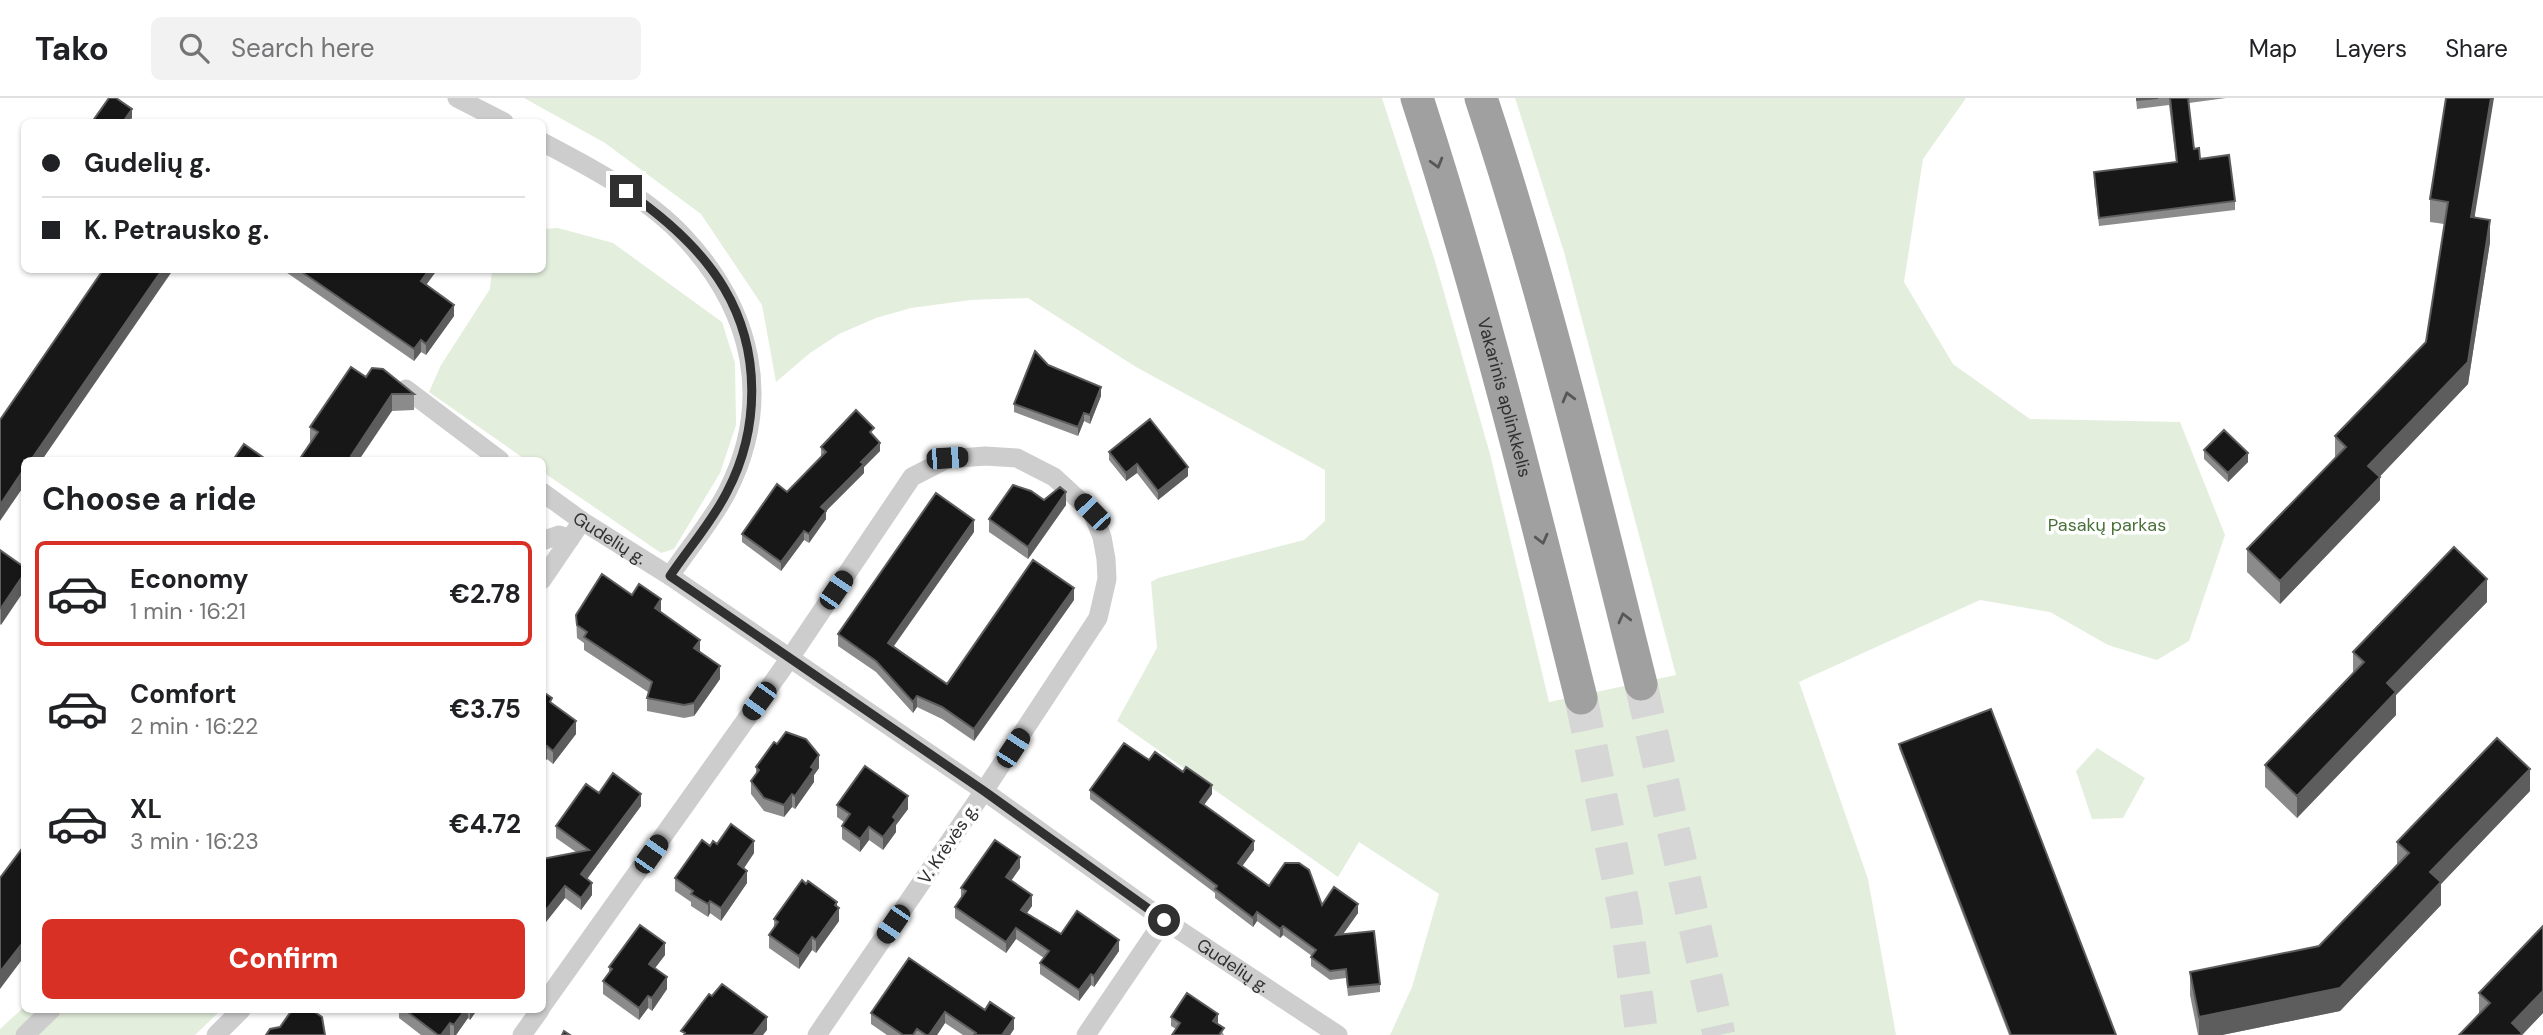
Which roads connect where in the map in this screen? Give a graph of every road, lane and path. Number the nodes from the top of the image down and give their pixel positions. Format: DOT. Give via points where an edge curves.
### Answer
graph roads {
  1 [pos="457,98"];
  2 [pos="1417,98"];
  3 [pos="1481,98"];
  4 [pos="499,119"];
  5 [pos="546,144"];
  6 [pos="406,389"];
  7 [pos="496,457"];
  8 [pos="546,495"];
  9 [pos="582,522"];
  10 [pos="570,539"];
  11 [pos="546,540"];
  12 [pos="546,574"];
  13 [pos="670,576"];
  14 [pos="790,658"];
  15 [pos="1641,684"];
  16 [pos="1581,698"];
  17 [pos="984,791"];
  18 [pos="1164,920"];
  19 [pos="546,1001"];
  20 [pos="48,1013"];
  21 [pos="238,1013"];
  22 [pos="537,1013"];
  23 [pos="25,1035"];
  24 [pos="216,1035"];
  25 [pos="522,1035"];
  26 [pos="817,1035"];
  27 [pos="1086,1035"];
  28 [pos="1338,1035"];
  1 -- 4 [label="street"];
  2 -- 16 [label="highway, Vakarinis aplinkkelis, one-way" via="1522,460"];
  15 -- 3 [label="highway, one-way" via="1586,462"];
  5 -- 13 [label="street" via="601,174 683,236 724,288 738,317 752,368 752,408 745,443 727,492"];
  6 -- 7 [label="street"];
  8 -- 9 [label="street, Gudelių g."];
  9 -- 10 [label="street"];
  9 -- 13 [label="street, Gudelių g."];
  10 -- 11 [label="street" via="559,535"];
  10 -- 12 [label="street"];
  13 -- 14 [label="street, Gudelių g."];
  14 -- 17 [label="street, Gudelių g."];
  14 -- 17 [label="street, V. Krėvės g." via="912,477 947,458 985,456 1017,458 1055,477 1092,512 1106,559 1105,599 1098,618"];
  14 -- 19 [label="street, V. Krėvės g."];
  17 -- 18 [label="street, Gudelių g."];
  17 -- 26 [label="street, V. Krėvės g."];
  18 -- 27 [label="street"];
  18 -- 28 [label="street, Gudelių g."];
  20 -- 23 [label="street"];
  21 -- 24 [label="street"];
  22 -- 25 [label="street, V. Krėvės g."];
}
